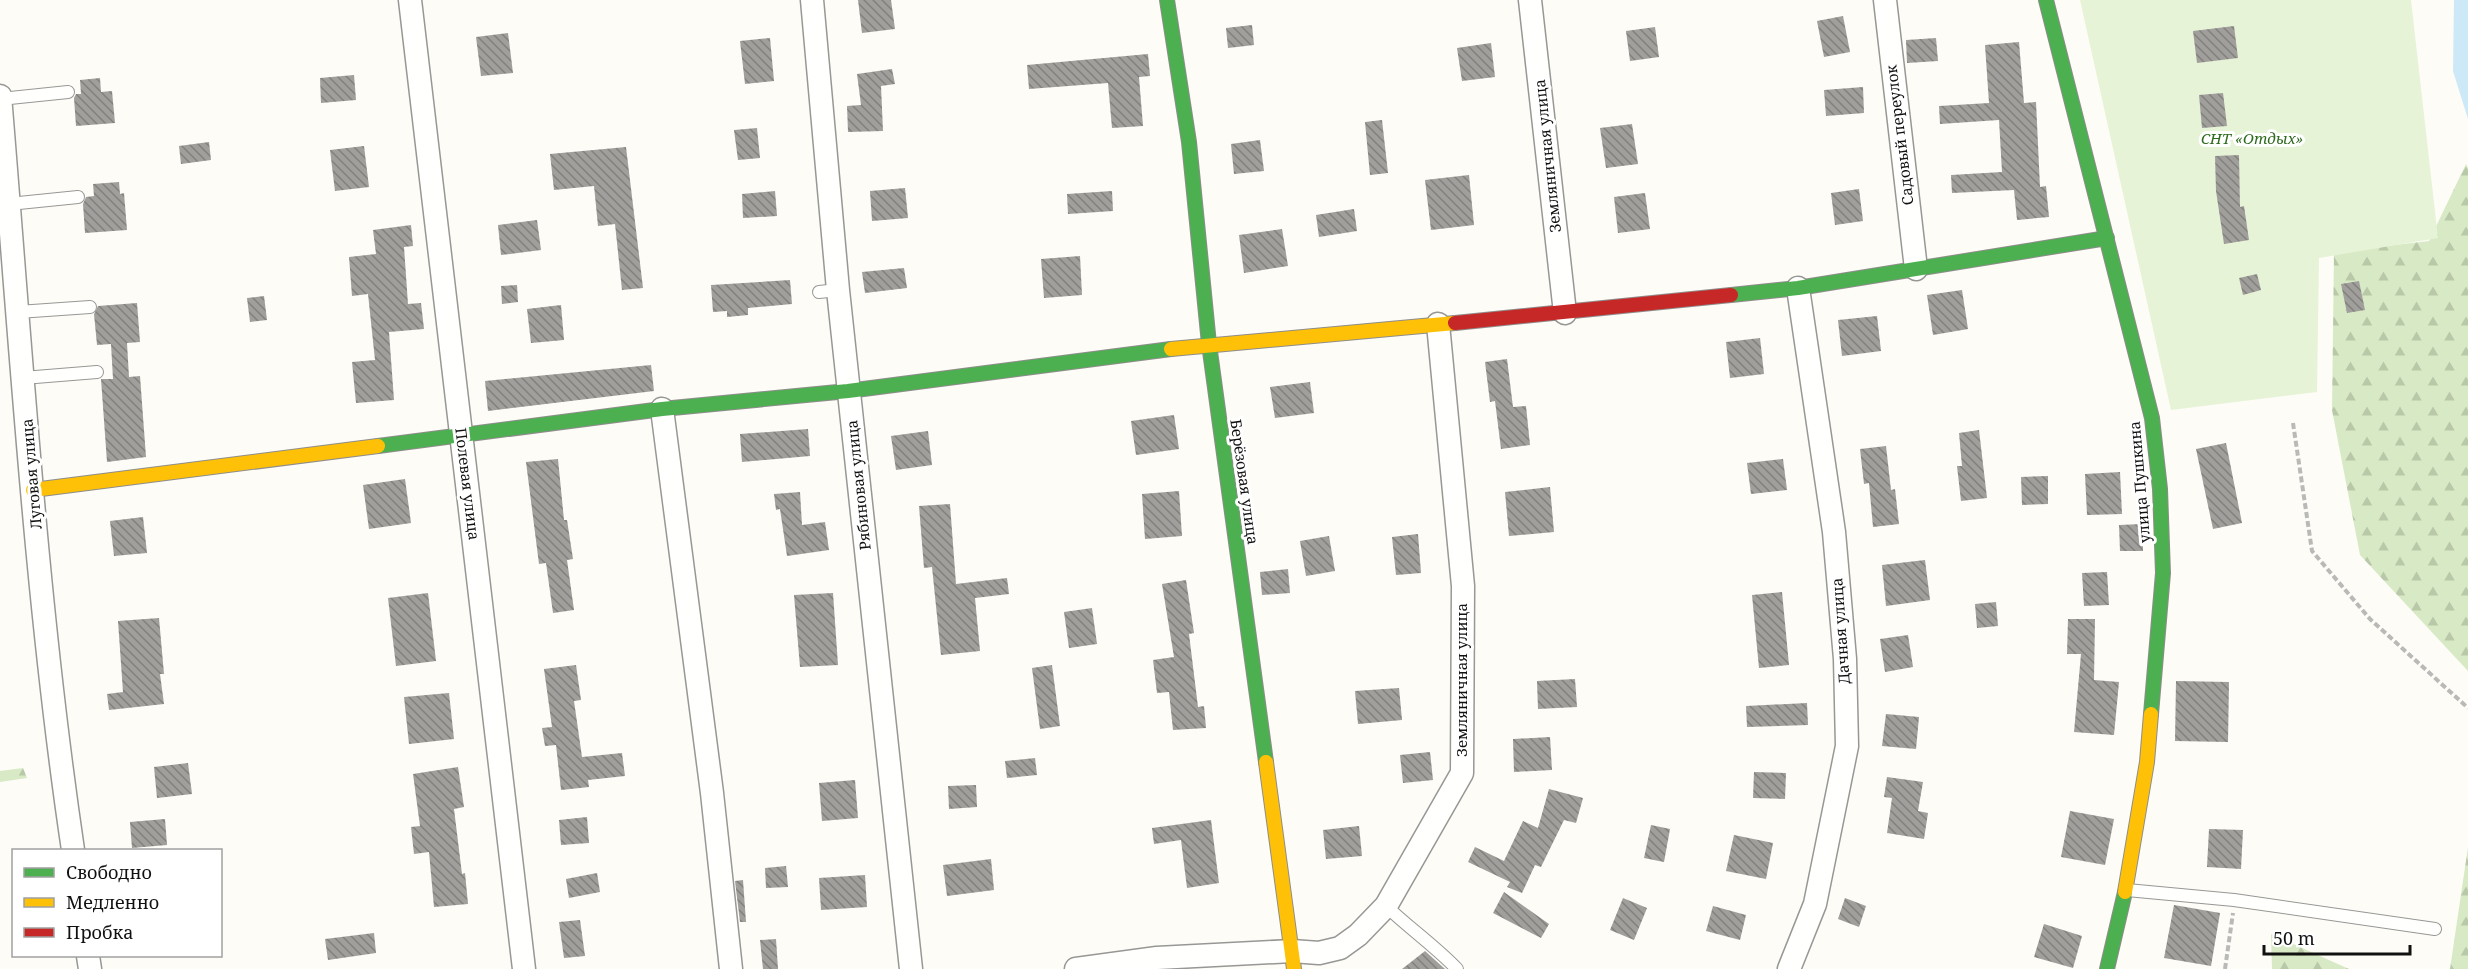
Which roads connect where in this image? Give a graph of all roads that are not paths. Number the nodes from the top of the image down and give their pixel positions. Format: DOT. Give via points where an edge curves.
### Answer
graph roads {
  1 [pos="410,0"];
  2 [pos="812,0"];
  3 [pos="1167,0"];
  4 [pos="1530,0"];
  5 [pos="1885,0"];
  6 [pos="2046,0"];
  7 [pos="69,92"];
  8 [pos="0,98"];
  9 [pos="78,197"];
  10 [pos="9,204"];
  11 [pos="2107,238"];
  12 [pos="1916,269"];
  13 [pos="1798,288"];
  14 [pos="90,307"];
  15 [pos="18,312"];
  16 [pos="1566,313"];
  17 [pos="1438,324"];
  18 [pos="1209,344"];
  19 [pos="97,372"];
  20 [pos="23,378"];
  21 [pos="848,391"];
  22 [pos="662,409"];
  23 [pos="461,435"];
  24 [pos="33,490"];
  25 [pos="73,849"];
  26 [pos="2126,890"];
  27 [pos="1386,906"];
  28 [pos="2435,929"];
  29 [pos="1293,960"];
  30 [pos="524,969"];
  31 [pos="731,969"];
  32 [pos="911,969"];
  33 [pos="1076,969"];
  34 [pos="1457,969"];
  35 [pos="1789,969"];
  36 [pos="2108,969"];
  1 -- 23 [label="street, Полевая улица"];
  2 -- 21 [label="street, Рябиновая улица" via="828,291"];
  3 -- 18 [label="street, Берёзовая улица" via="1189,142"];
  4 -- 16 [label="street, Земляничная улица"];
  5 -- 12 [label="street, Садовый переулок"];
  6 -- 11 [label="street, улица Пушкина"];
  7 -- 8 [label="lane"];
  8 -- 10 [label="street, Луговая улица"];
  9 -- 10 [label="lane"];
  10 -- 15 [label="street, Луговая улица"];
  11 -- 12 [label="street"];
  11 -- 26 [label="street, улица Пушкина" via="2152,418 2160,489 2162,561 2147,762"];
  12 -- 13 [label="street"];
  13 -- 16 [label="street"];
  13 -- 35 [label="street, Дачная улица" via="1834,532 1845,659 1846,746 1815,904"];
  14 -- 15 [label="lane"];
  15 -- 20 [label="street, Луговая улица"];
  16 -- 17 [label="street"];
  17 -- 18 [label="street"];
  17 -- 27 [label="street, Земляничная улица" via="1463,586 1462,773"];
  18 -- 21 [label="street"];
  18 -- 29 [label="street, Берёзовая улица"];
  19 -- 20 [label="lane"];
  20 -- 24 [label="street, Луговая улица"];
  21 -- 22 [label="street"];
  21 -- 32 [label="street, Рябиновая улица"];
  22 -- 23 [label="street"];
  22 -- 31 [label="street"];
  23 -- 24 [label="street"];
  23 -- 30 [label="street, Полевая улица"];
  24 -- 25 [label="street, Луговая улица" via="58,750"];
  26 -- 28 [label="lane" via="2234,900"];
  26 -- 36 [label="street, улица Пушкина"];
  27 -- 29 [label="street, Земляничная улица" via="1340,948"];
  27 -- 34 [label="lane"];
  29 -- 33 [label="street, Земляничная улица" via="1157,958"];
}
